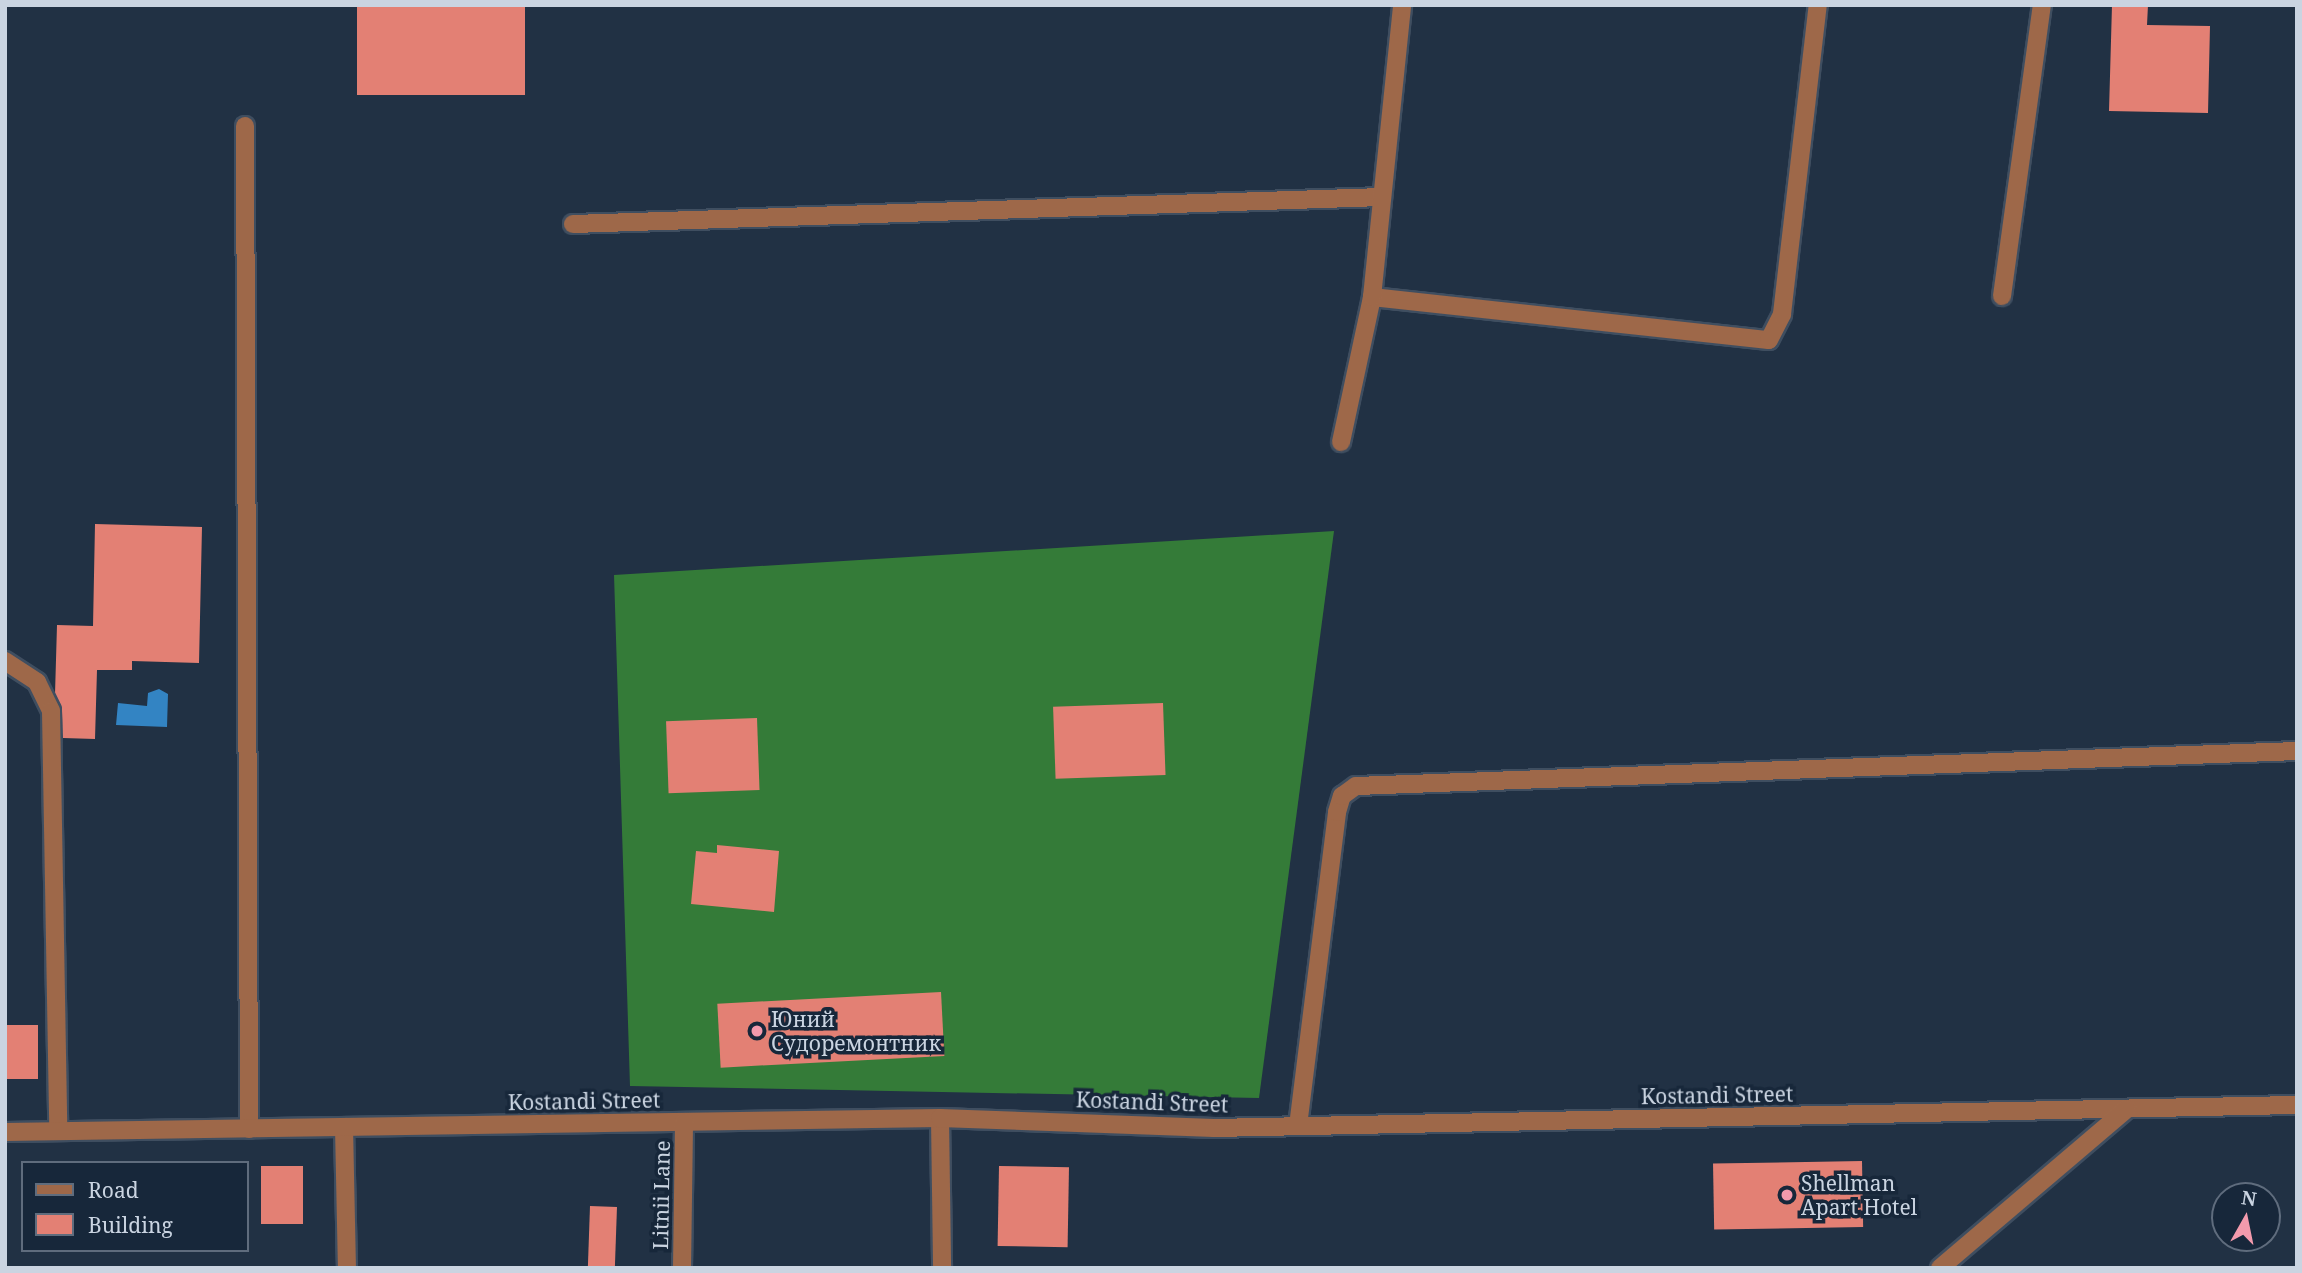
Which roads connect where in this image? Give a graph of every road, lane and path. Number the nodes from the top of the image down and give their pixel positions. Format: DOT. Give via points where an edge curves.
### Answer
graph roads {
  1 [pos="1402,5"];
  2 [pos="1818,5"];
  3 [pos="2042,5"];
  4 [pos="246,126"];
  5 [pos="1382,197"];
  6 [pos="573,224"];
  7 [pos="2002,296"];
  8 [pos="1372,297"];
  9 [pos="1341,442"];
  10 [pos="5,661"];
  11 [pos="2297,751"];
  12 [pos="2297,1105"];
  13 [pos="2127,1109"];
  14 [pos="940,1118"];
  15 [pos="684,1122"];
  16 [pos="1298,1126"];
  17 [pos="344,1127"];
  18 [pos="249,1129"];
  19 [pos="58,1131"];
  20 [pos="5,1132"];
  21 [pos="347,1268"];
  22 [pos="682,1268"];
  23 [pos="942,1268"];
  24 [pos="1940,1268"];
  1 -- 5 [label="street"];
  2 -- 8 [label="street" via="1782,314 1769,340"];
  3 -- 7 [label="street"];
  4 -- 18 [label="street"];
  5 -- 6 [label="street"];
  5 -- 8 [label="street"];
  8 -- 9 [label="street"];
  10 -- 19 [label="street" via="37,682 51,711"];
  11 -- 16 [label="street" via="1356,786 1342,796 1337,812"];
  12 -- 13 [label="street, Kostandi Street"];
  13 -- 16 [label="street, Kostandi Street"];
  13 -- 24 [label="street"];
  14 -- 15 [label="street, Kostandi Street"];
  14 -- 16 [label="street, Kostandi Street"];
  14 -- 23 [label="street"];
  15 -- 17 [label="street, Kostandi Street"];
  15 -- 22 [label="street, Litnii Lane"];
  17 -- 18 [label="street, Kostandi Street"];
  17 -- 21 [label="street"];
  18 -- 19 [label="street, Kostandi Street"];
  19 -- 20 [label="street, Kostandi Street"];
}
